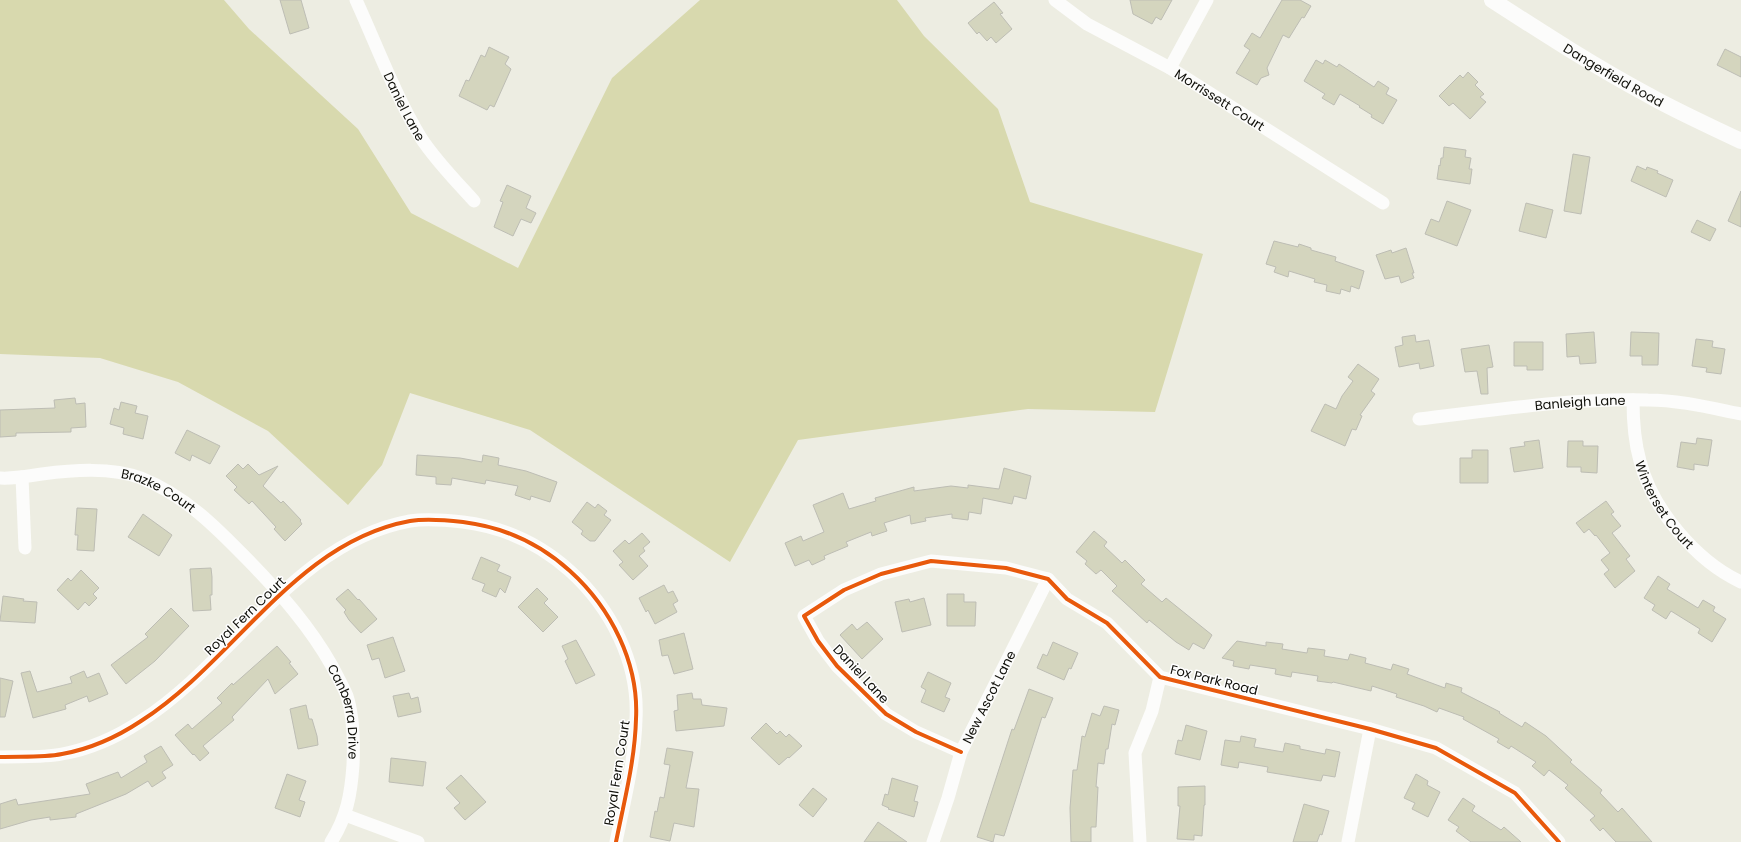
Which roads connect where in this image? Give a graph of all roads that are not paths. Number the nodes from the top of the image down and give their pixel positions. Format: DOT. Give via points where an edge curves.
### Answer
graph roads {
  1 [pos="356,0"];
  2 [pos="1055,0"];
  3 [pos="1207,0"];
  4 [pos="1492,0"];
  5 [pos="1170,68"];
  6 [pos="1741,141"];
  7 [pos="474,201"];
  8 [pos="1383,203"];
  9 [pos="1633,400"];
  10 [pos="1741,414"];
  11 [pos="1419,419"];
  12 [pos="22,477"];
  13 [pos="0,478"];
  14 [pos="25,548"];
  15 [pos="1048,579"];
  16 [pos="1741,582"];
  17 [pos="280,594"];
  18 [pos="1160,677"];
  19 [pos="1370,729"];
  20 [pos="961,752"];
  21 [pos="0,757"];
  22 [pos="345,815"];
  23 [pos="331,842"];
  24 [pos="418,842"];
  25 [pos="616,842"];
  26 [pos="933,842"];
  27 [pos="1140,842"];
  28 [pos="1348,842"];
  29 [pos="1559,842"];
  1 -- 7 [label="street, Daniel Lane" via="398,93 422,138"];
  2 -- 5 [label="street, Morrissett Court" via="1087,24"];
  3 -- 5 [label="street"];
  4 -- 6 [label="street, Dangerfield Road" via="1623,82"];
  5 -- 8 [label="street, Morrissett Court"];
  9 -- 10 [label="street, Banleigh Lane" via="1671,402"];
  9 -- 11 [label="street, Banleigh Lane" via="1546,404"];
  9 -- 16 [label="street, Winterset Court" via="1635,441 1640,462 1648,483 1669,520 1688,544 1729,576"];
  12 -- 13 [label="street, Brazke Court"];
  12 -- 14 [label="street"];
  12 -- 17 [label="street, Brazke Court" via="67,472 112,472 141,478 200,513 224,534"];
  15 -- 18 [label="street, Fox Park Road" via="1067,599 1107,623"];
  15 -- 20 [label="street, New Ascot Lane"];
  15 -- 20 [label="street, Daniel Lane" via="1006,568 931,561 881,574 844,590 804,616 818,641 837,666 886,714 916,732"];
  17 -- 21 [label="street, Royal Fern Court" via="192,681 129,729 101,743 60,755"];
  17 -- 22 [label="street, Canberra Drive" via="306,624 323,649 346,695 354,749"];
  17 -- 25 [label="street, Royal Fern Court" via="334,551 388,526 413,520 444,520 496,529 514,535 556,559 592,593 606,613 623,644 635,690 634,742"];
  18 -- 19 [label="street, Fox Park Road"];
  18 -- 27 [label="street" via="1152,710 1135,753"];
  19 -- 28 [label="street"];
  19 -- 29 [label="street, Fox Park Road" via="1436,748 1515,793"];
  20 -- 26 [label="street, New Ascot Lane"];
  22 -- 23 [label="street, Canberra Drive"];
  22 -- 24 [label="street"];
}
